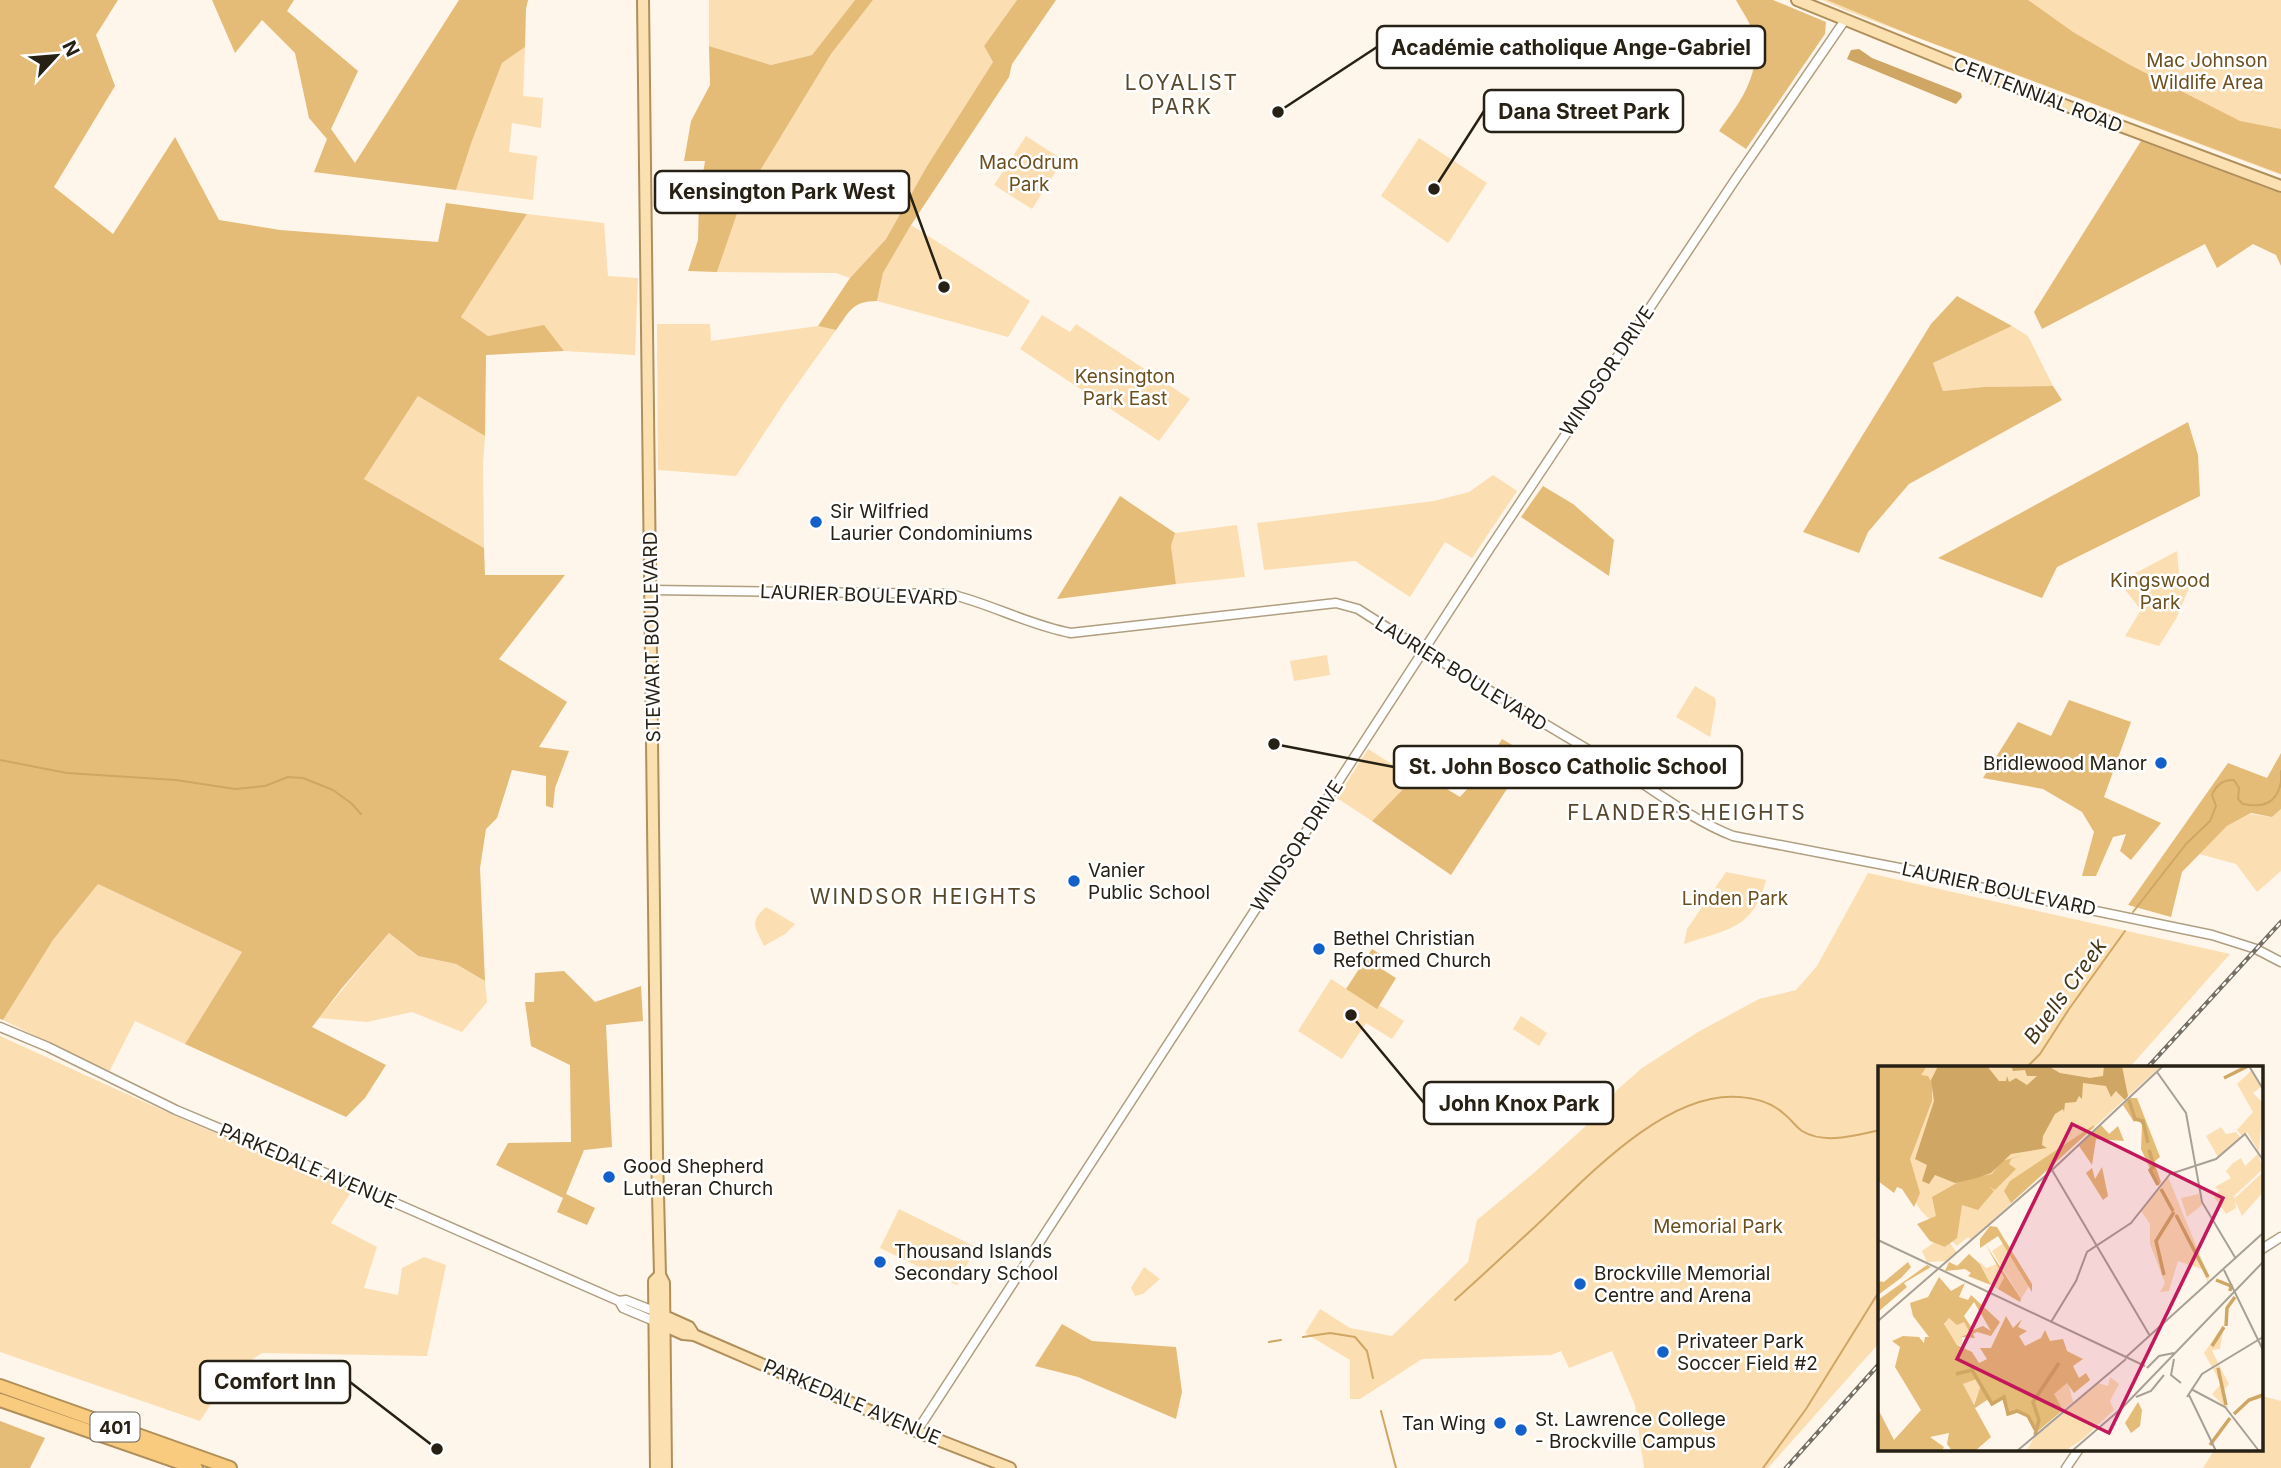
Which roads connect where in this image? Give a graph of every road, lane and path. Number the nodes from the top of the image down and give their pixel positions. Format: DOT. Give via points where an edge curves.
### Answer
graph roads {
  1 [pos="643,0"];
  2 [pos="1797,0"];
  3 [pos="1845,20"];
  4 [pos="2281,186"];
  5 [pos="651,590"];
  6 [pos="1423,651"];
  7 [pos="2281,961"];
  8 [pos="0,1027"];
  9 [pos="2281,1237"];
  10 [pos="2264,1248"];
  11 [pos="659,1318"];
  12 [pos="689,1335"];
  13 [pos="664,1348"];
  14 [pos="0,1386"];
  15 [pos="0,1400"];
  16 [pos="917,1431"];
  17 [pos="2078,1450"];
  18 [pos="196,1468"];
  19 [pos="230,1468"];
  20 [pos="656,1468"];
  21 [pos="666,1468"];
  22 [pos="1010,1468"];
  23 [pos="2066,1468"];
  1 -- 5 [label="main road, STEWART BOULEVARD"];
  2 -- 3 [label="main road, CENTENNIAL ROAD"];
  3 -- 4 [label="main road, CENTENNIAL ROAD"];
  3 -- 6 [label="street, WINDSOR DRIVE"];
  5 -- 6 [label="street, LAURIER BOULEVARD" via="950,594 1071,634 1336,603 1358,609"];
  5 -- 11 [label="main road, STEWART BOULEVARD" via="660,1275 664,1283"];
  6 -- 7 [label="street, LAURIER BOULEVARD" via="1712,828 1733,836 2212,935"];
  6 -- 16 [label="street, WINDSOR DRIVE"];
  8 -- 11 [label="street, PARKEDALE AVENUE" via="176,1110"];
  9 -- 10 [label="street"];
  11 -- 12 [label="main road, PARKEDALE AVENUE"];
  11 -- 13 [label="main road, STEWART BOULEVARD"];
  11 -- 20 [label="main road, STEWART BOULEVARD"];
  12 -- 13 [label="main road" via="670,1340"];
  12 -- 16 [label="main road, PARKEDALE AVENUE"];
  13 -- 21 [label="main road, STEWART BOULEVARD"];
  14 -- 19 [label="highway, 401"];
  15 -- 18 [label="highway, 401"];
  16 -- 22 [label="main road, PARKEDALE AVENUE"];
  17 -- 23 [label="street"];
}
